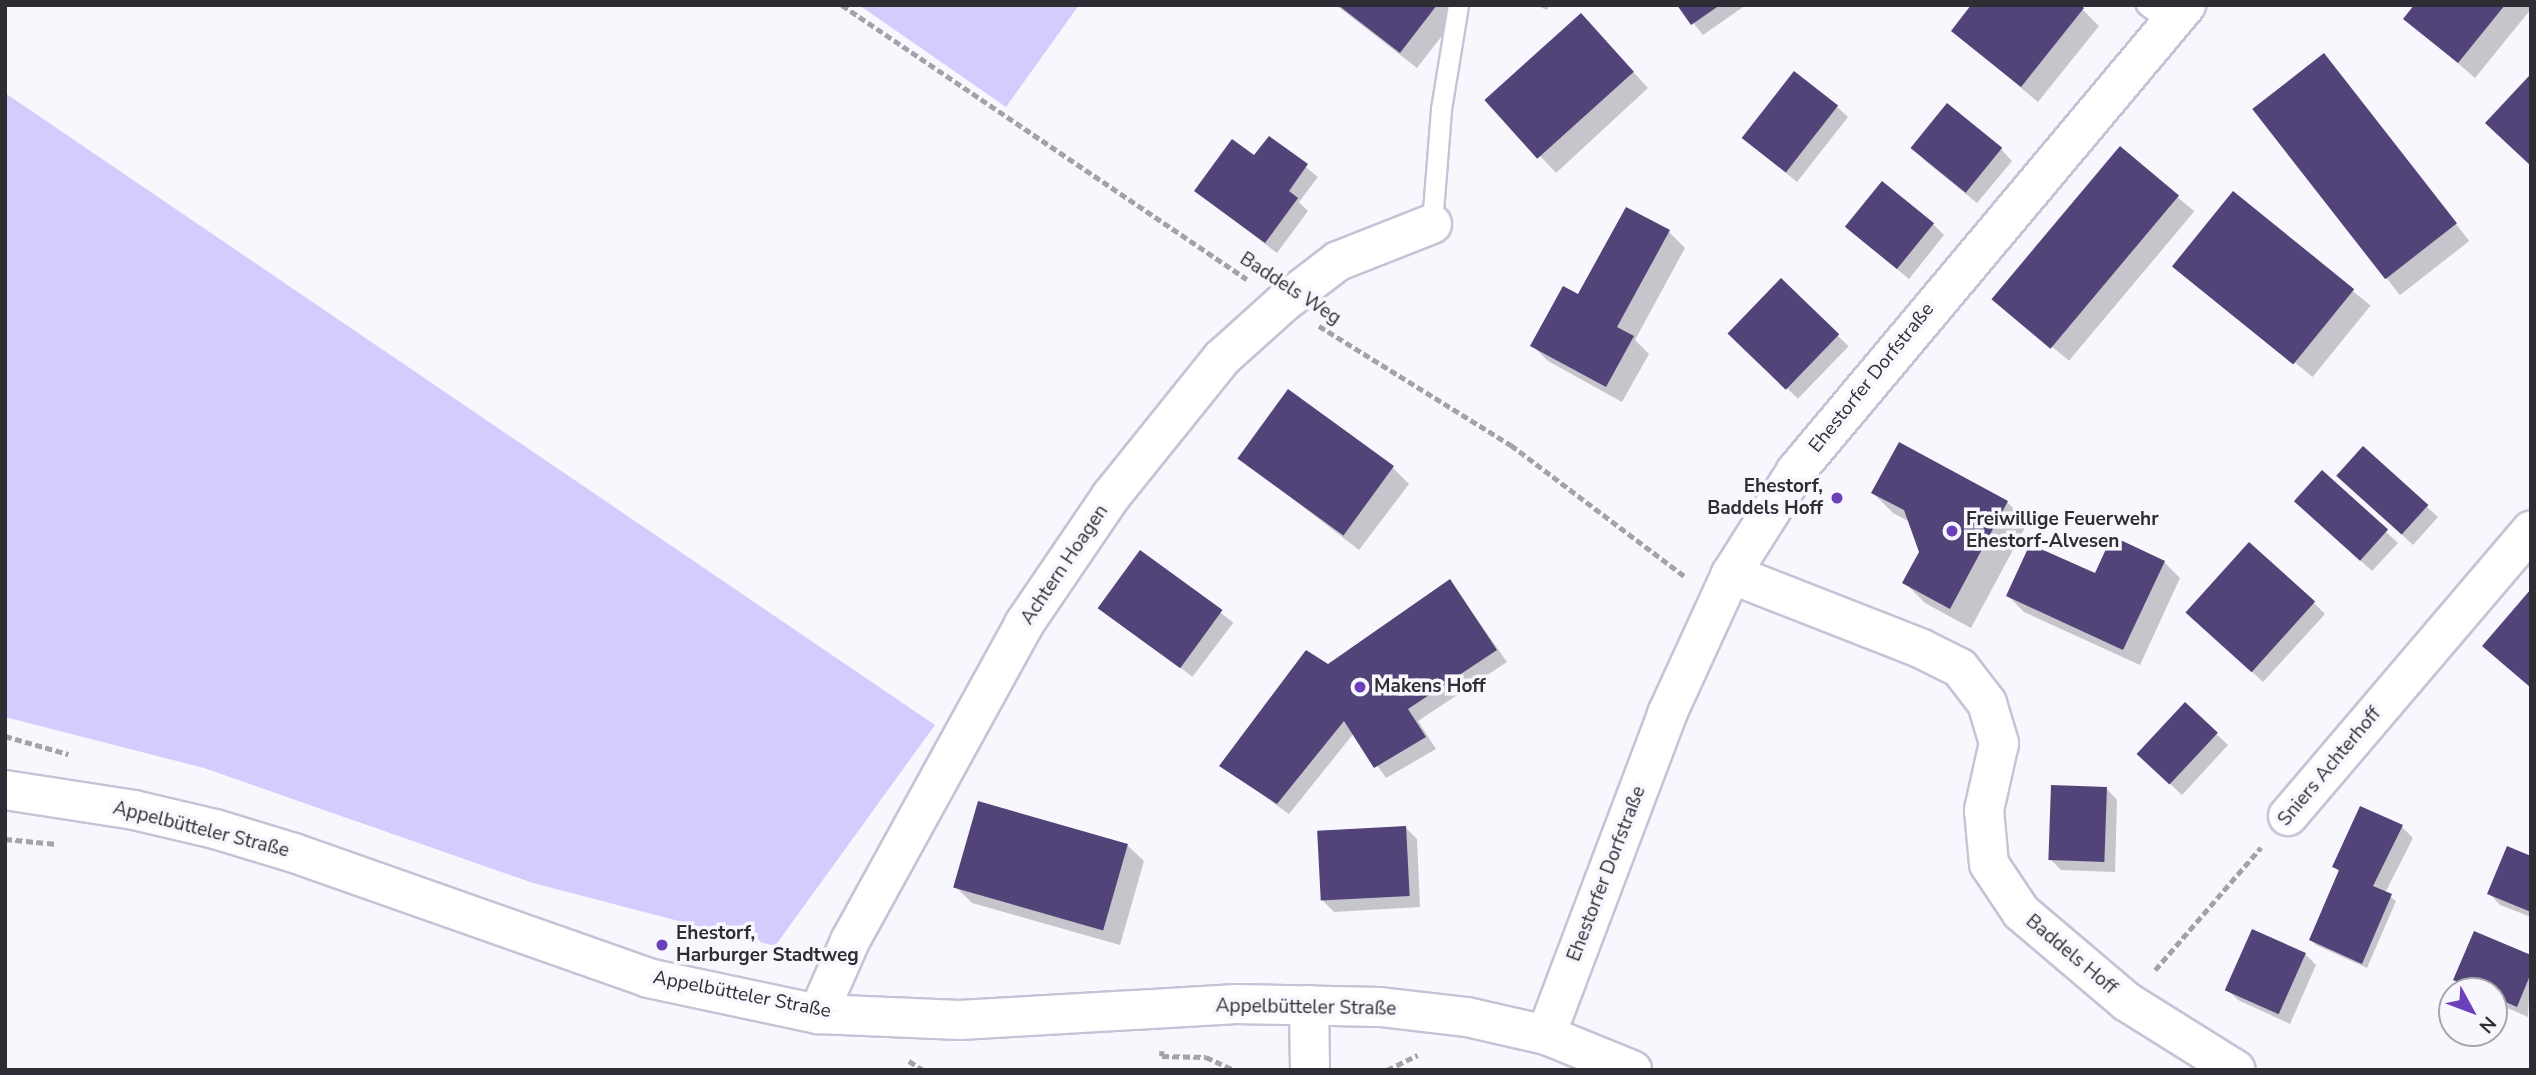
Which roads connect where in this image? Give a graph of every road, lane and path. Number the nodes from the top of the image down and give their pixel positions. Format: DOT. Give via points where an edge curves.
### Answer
graph roads {
  1 [pos="842,5"];
  2 [pos="1458,5"];
  3 [pos="2168,11"];
  4 [pos="1432,225"];
  5 [pos="1283,303"];
  6 [pos="2531,530"];
  7 [pos="1725,588"];
  8 [pos="5,790"];
  9 [pos="2288,816"];
  10 [pos="5,839"];
  11 [pos="70,845"];
  12 [pos="2127,1002"];
  13 [pos="1309,1005"];
  14 [pos="818,1014"];
  15 [pos="1546,1035"];
  16 [pos="1310,1070"];
  17 [pos="1632,1070"];
  18 [pos="2236,1070"];
  1 -- 5 [label="path, Baddels Weg"];
  2 -- 4 [label="lane" via="1441,109"];
  3 -- 7 [label="street, Ehestorfer Dorfstraße" via="1796,471"];
  4 -- 5 [label="street, Achtern Hoagen" via="1338,261"];
  5 -- 7 [label="path, Baddels Weg" via="1511,445"];
  5 -- 14 [label="street, Achtern Hoagen" via="1222,358 1063,562 849,941"];
  6 -- 9 [label="street, Sniers Achterhoff"];
  7 -- 12 [label="street, Baddels Hoff" via="1922,649 1960,668 1987,703 1999,743 1984,810 1989,864 2021,912"];
  7 -- 15 [label="street, Ehestorfer Dorfstraße" via="1667,715"];
  8 -- 14 [label="street, Appelbütteler Straße" via="134,810 215,829 648,978"];
  9 -- 12 [label="path, Sniers Achterhoff"];
  10 -- 11 [label="path"];
  12 -- 18 [label="street, Baddels Hoff"];
  13 -- 14 [label="street, Appelbütteler Straße" via="960,1020"];
  13 -- 15 [label="street, Appelbütteler Straße" via="1454,1015"];
  13 -- 16 [label="street"];
  15 -- 17 [label="street, Appelbütteler Straße"];
}
